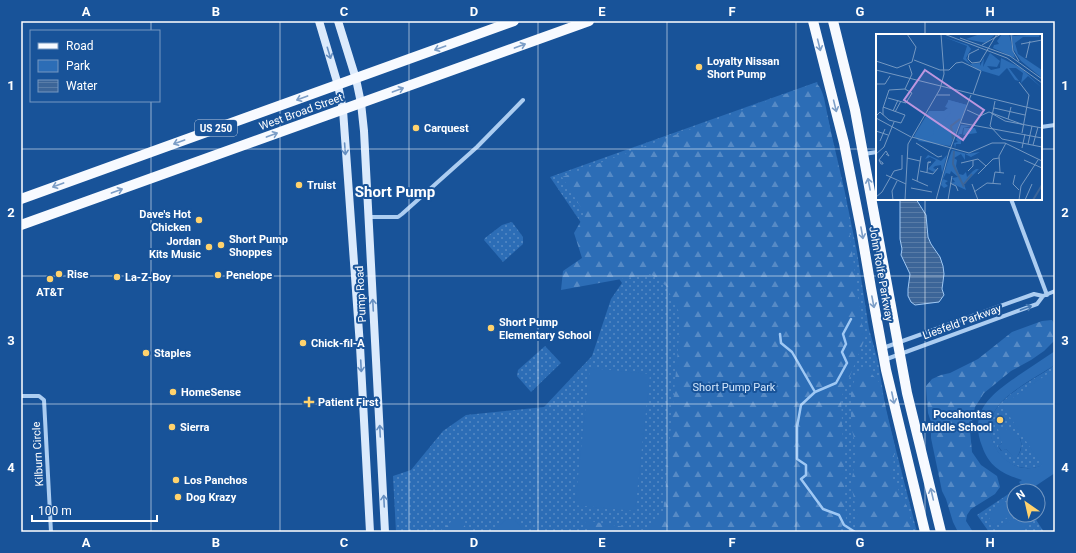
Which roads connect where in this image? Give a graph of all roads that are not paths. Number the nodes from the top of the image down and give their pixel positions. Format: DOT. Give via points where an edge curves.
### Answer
graph roads {
  1 [pos="319,21"];
  2 [pos="338,21"];
  3 [pos="514,21"];
  4 [pos="589,21"];
  5 [pos="813,21"];
  6 [pos="833,21"];
  7 [pos="356,78"];
  8 [pos="338,85"];
  9 [pos="523,100"];
  10 [pos="361,103"];
  11 [pos="343,110"];
  12 [pos="1055,125"];
  13 [pos="1042,127"];
  14 [pos="876,152"];
  15 [pos="863,154"];
  16 [pos="21,198"];
  17 [pos="1011,200"];
  18 [pos="368,217"];
  19 [pos="21,225"];
  20 [pos="1055,291"];
  21 [pos="1045,296"];
  22 [pos="897,343"];
  23 [pos="882,348"];
  24 [pos="900,354"];
  25 [pos="884,360"];
  26 [pos="21,396"];
  27 [pos="51,532"];
  28 [pos="370,532"];
  29 [pos="385,532"];
  30 [pos="925,532"];
  31 [pos="941,532"];
  1 -- 8 [label="main road, Pump Road, one-way"];
  2 -- 7 [label="main road, Pump Road"];
  3 -- 7 [label="main road, West Broad Street / US 250, one-way"];
  10 -- 4 [label="main road, West Broad Street / US 250, one-way"];
  5 -- 23 [label="main road, John Rolfe Parkway, one-way" via="844,143"];
  6 -- 15 [label="main road, John Rolfe Parkway"];
  7 -- 8 [label="main road, West Broad Street / US 250"];
  7 -- 10 [label="main road, Pump Road"];
  8 -- 11 [label="main road, Pump Road"];
  8 -- 16 [label="main road, West Broad Street / US 250, one-way"];
  9 -- 18 [label="street" via="477,147 402,214 398,217"];
  10 -- 11 [label="main road, West Broad Street / US 250"];
  10 -- 18 [label="main road, Pump Road"];
  19 -- 11 [label="main road, West Broad Street / US 250, one-way"];
  11 -- 28 [label="main road, Pump Road, one-way"];
  12 -- 13 [label="street"];
  14 -- 15 [label="street"];
  22 -- 15 [label="main road, John Rolfe Parkway, one-way"];
  17 -- 21 [label="street"];
  29 -- 18 [label="main road, Pump Road, one-way"];
  20 -- 21 [label="street, Liesfeld Parkway"];
  21 -- 22 [label="street, Liesfeld Parkway" via="1034,294"];
  24 -- 21 [label="street, Liesfeld Parkway, one-way" via="1037,304"];
  22 -- 23 [label="street, Liesfeld Parkway"];
  22 -- 24 [label="main road, John Rolfe Parkway"];
  23 -- 25 [label="main road, John Rolfe Parkway"];
  24 -- 25 [label="street, Liesfeld Parkway"];
  31 -- 24 [label="main road, John Rolfe Parkway, one-way"];
  25 -- 30 [label="main road, John Rolfe Parkway, one-way"];
  26 -- 27 [label="street, Kilburn Circle" via="39,396 44,400"];
}
